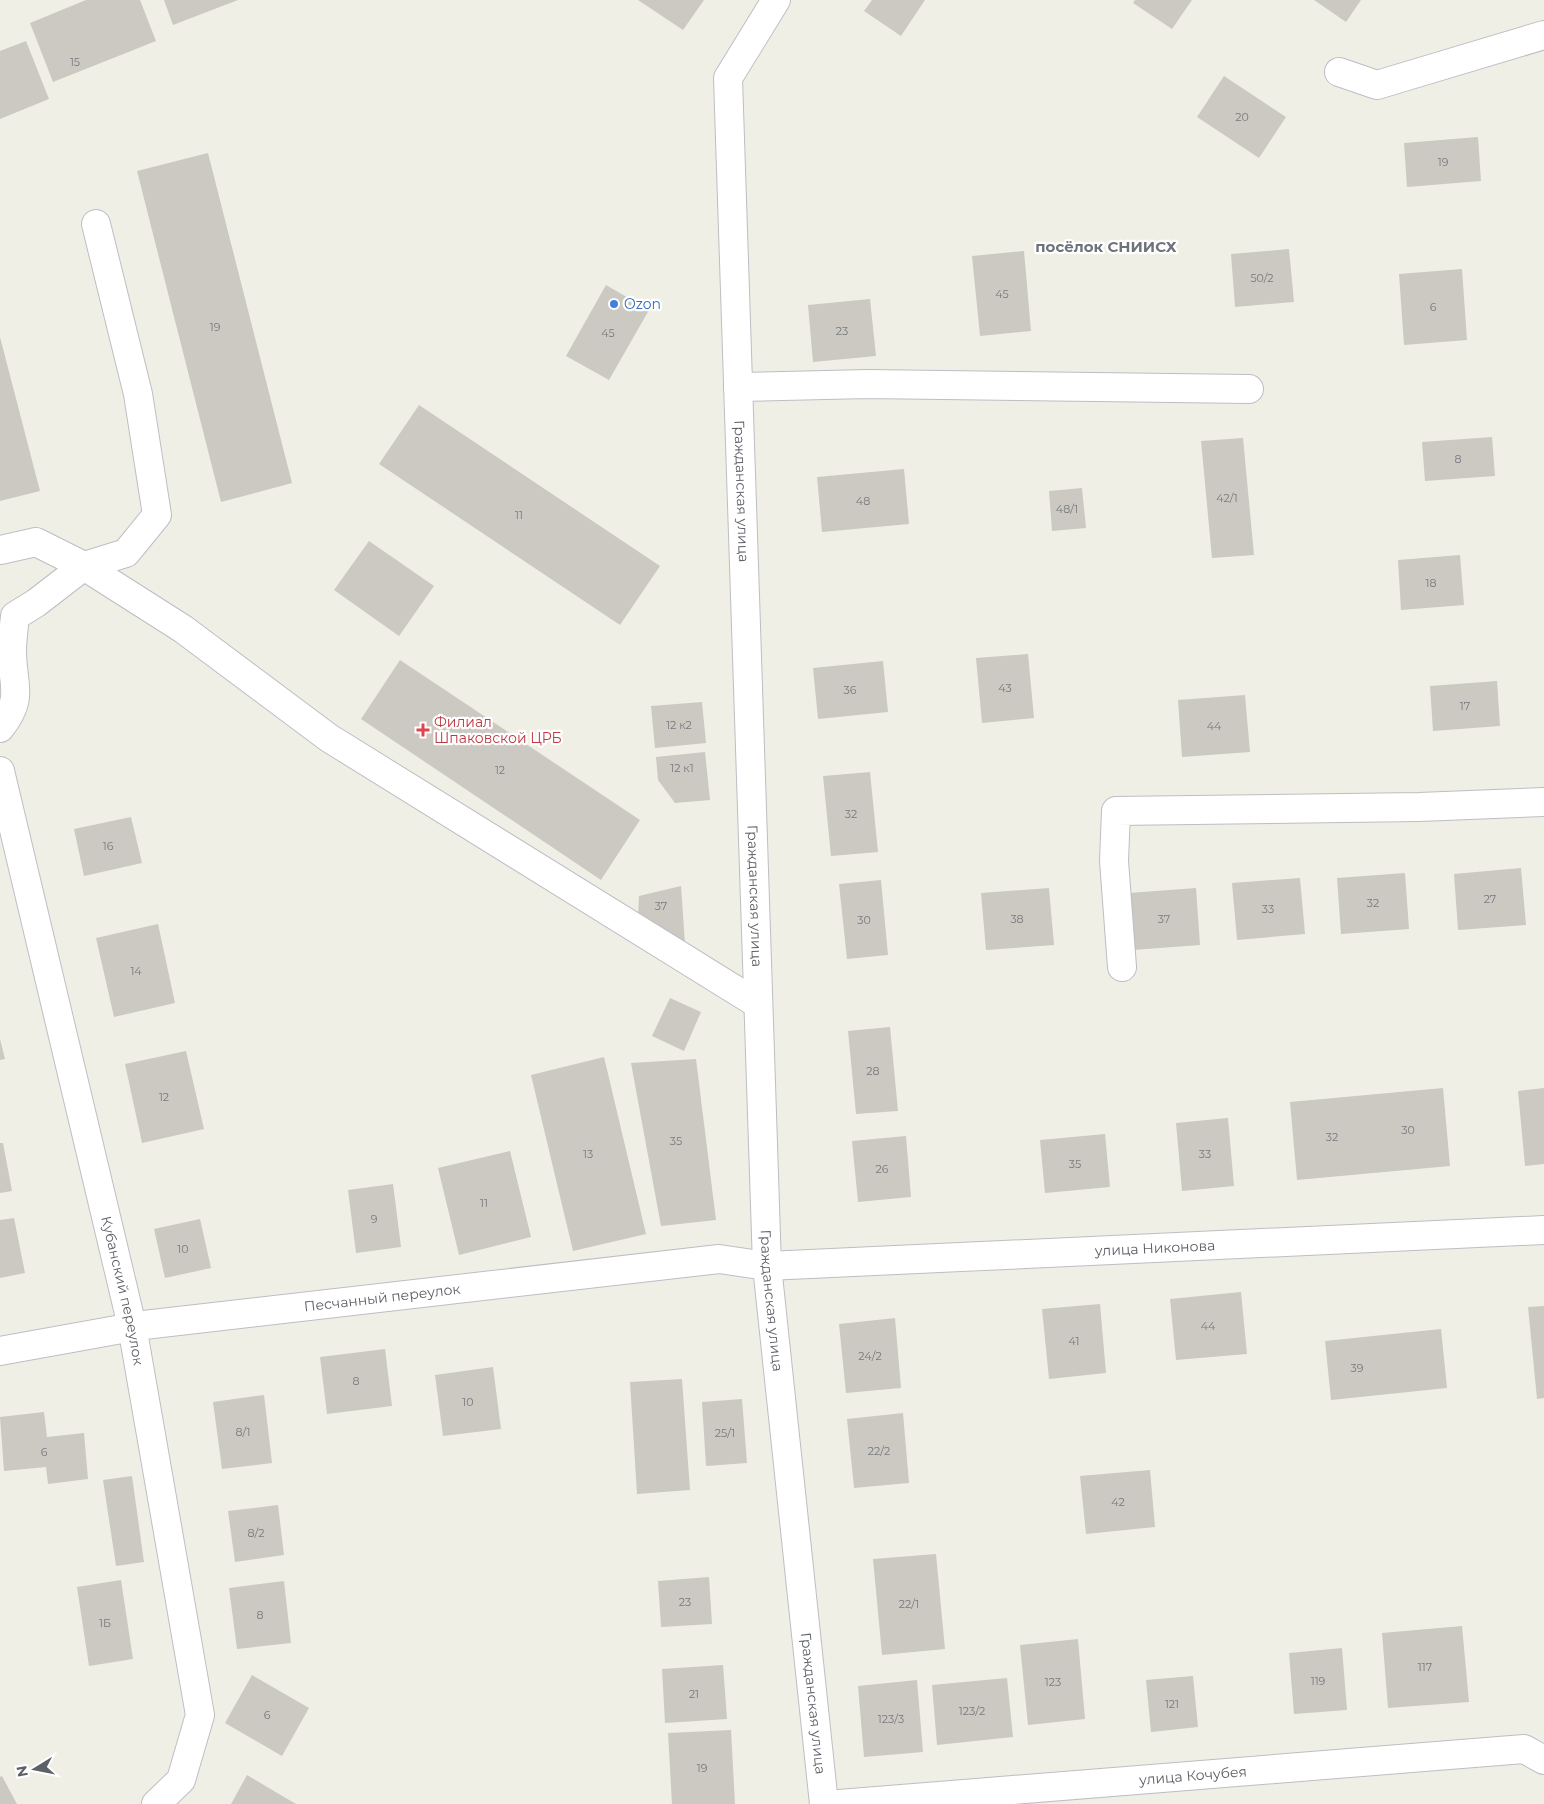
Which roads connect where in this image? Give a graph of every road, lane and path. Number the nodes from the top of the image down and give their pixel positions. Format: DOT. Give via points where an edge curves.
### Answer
graph roads {
  1 [pos="776,0"];
  2 [pos="1544,34"];
  3 [pos="1339,72"];
  4 [pos="96,224"];
  5 [pos="738,387"];
  6 [pos="1249,389"];
  7 [pos="0,550"];
  8 [pos="84,566"];
  9 [pos="0,728"];
  10 [pos="0,772"];
  11 [pos="1544,802"];
  12 [pos="1122,967"];
  13 [pos="758,1004"];
  14 [pos="1544,1230"];
  15 [pos="766,1266"];
  16 [pos="132,1326"];
  17 [pos="0,1351"];
  18 [pos="1544,1760"];
  19 [pos="156,1804"];
  20 [pos="824,1804"];
  21 [pos="839,1804"];
  1 -- 5 [label="street, Гражданская улица" via="728,78"];
  2 -- 3 [label="street" via="1377,85"];
  4 -- 8 [label="street" via="138,394 157,515 126,553"];
  5 -- 6 [label="street" via="868,384"];
  5 -- 13 [label="street, Гражданская улица"];
  7 -- 8 [label="street" via="36,542"];
  8 -- 9 [label="street" via="15,616 12,651 17,695 10,716"];
  8 -- 13 [label="street" via="183,628 329,738"];
  10 -- 16 [label="street, Кубанский переулок"];
  11 -- 12 [label="street" via="1116,811 1114,861"];
  13 -- 15 [label="street, Гражданская улица"];
  14 -- 15 [label="street, улица Никонова"];
  15 -- 16 [label="street, Песчанный переулок" via="719,1258"];
  15 -- 20 [label="street, Гражданская улица"];
  16 -- 17 [label="street, Песчанный переулок"];
  16 -- 19 [label="street, Кубанский переулок" via="200,1715 181,1780"];
  18 -- 21 [label="street, улица Кочубея" via="1524,1749"];
}
